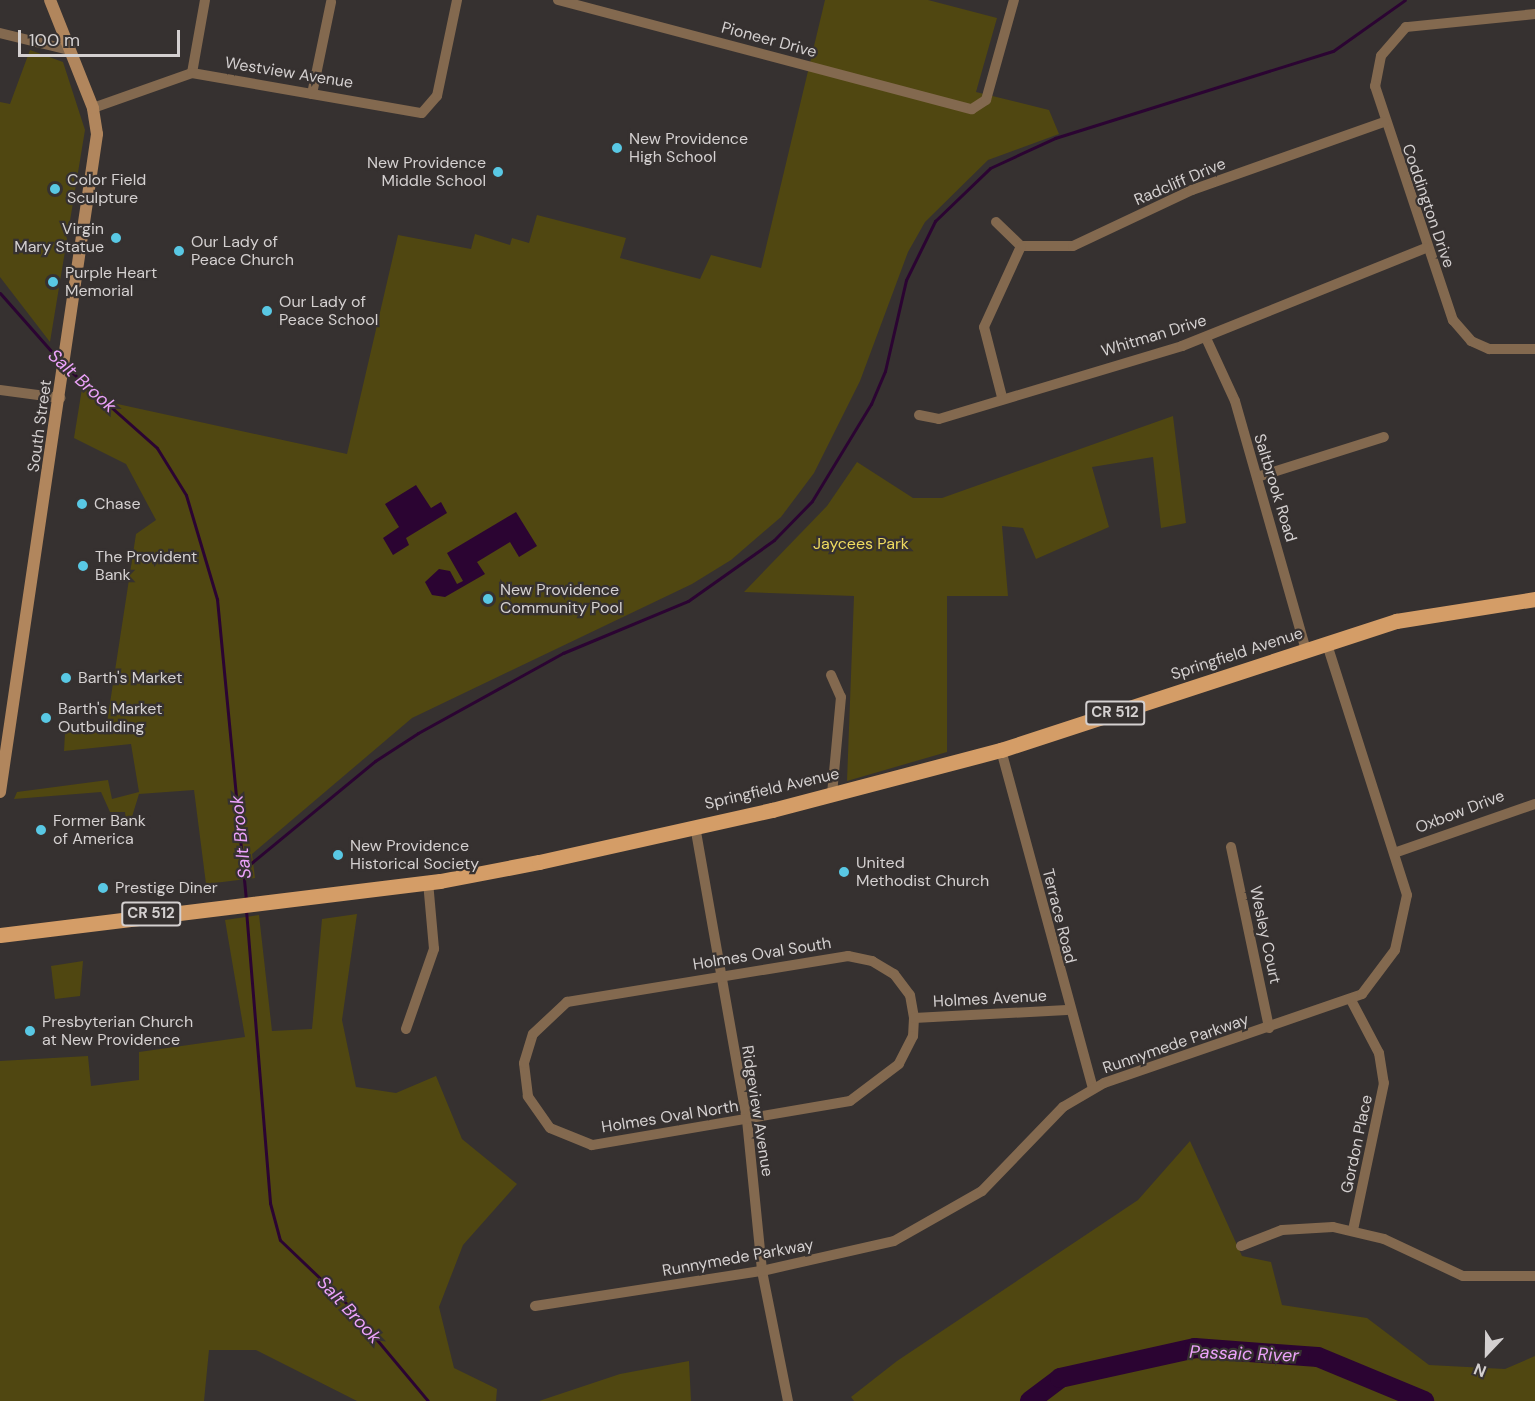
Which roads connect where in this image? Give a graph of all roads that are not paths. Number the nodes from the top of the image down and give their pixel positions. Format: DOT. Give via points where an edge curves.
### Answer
graph roads {
  1 [pos="50,0"];
  2 [pos="205,0"];
  3 [pos="457,0"];
  4 [pos="558,0"];
  5 [pos="1014,0"];
  6 [pos="331,2"];
  7 [pos="1535,14"];
  8 [pos="0,33"];
  9 [pos="69,50"];
  10 [pos="192,73"];
  11 [pos="312,94"];
  12 [pos="93,108"];
  13 [pos="1384,122"];
  14 [pos="996,222"];
  15 [pos="1021,246"];
  16 [pos="1426,248"];
  17 [pos="1206,338"];
  18 [pos="1535,350"];
  19 [pos="0,390"];
  20 [pos="61,394"];
  21 [pos="1002,397"];
  22 [pos="919,415"];
  23 [pos="1384,437"];
  24 [pos="1257,477"];
  25 [pos="1535,599"];
  26 [pos="1327,644"];
  27 [pos="1306,650"];
  28 [pos="831,675"];
  29 [pos="1001,750"];
  30 [pos="0,792"];
  31 [pos="832,794"];
  32 [pos="1535,804"];
  33 [pos="695,826"];
  34 [pos="1231,847"];
  35 [pos="1397,852"];
  36 [pos="428,882"];
  37 [pos="0,935"];
  38 [pos="719,976"];
  39 [pos="581,998"];
  40 [pos="1351,1000"];
  41 [pos="1067,1010"];
  42 [pos="914,1018"];
  43 [pos="1269,1028"];
  44 [pos="406,1029"];
  45 [pos="1093,1089"];
  46 [pos="747,1120"];
  47 [pos="1353,1230"];
  48 [pos="1241,1246"];
  49 [pos="762,1271"];
  50 [pos="1535,1276"];
  51 [pos="535,1306"];
  52 [pos="788,1401"];
  1 -- 9 [label="street, South Street"];
  2 -- 10 [label="street"];
  3 -- 11 [label="street, Westview Avenue" via="435,102 426,112 412,113"];
  4 -- 5 [label="street, Pioneer Drive" via="972,109 986,100"];
  6 -- 11 [label="street"];
  7 -- 13 [label="street, Coddington Drive" via="1415,24 1392,39 1377,65 1376,95"];
  8 -- 9 [label="street"];
  9 -- 12 [label="street, South Street"];
  10 -- 11 [label="street, Westview Avenue"];
  10 -- 12 [label="street, Westview Avenue"];
  12 -- 20 [label="street, South Street" via="97,134"];
  13 -- 15 [label="street, Radcliff Drive" via="1191,190 1073,246"];
  13 -- 16 [label="street, Coddington Drive"];
  14 -- 15 [label="street"];
  15 -- 21 [label="street" via="984,327"];
  16 -- 17 [label="street, Whitman Drive" via="1249,315"];
  16 -- 18 [label="street, Coddington Drive" via="1452,320 1463,334 1498,352"];
  17 -- 21 [label="street, Whitman Drive"];
  17 -- 24 [label="street, Saltbrook Road" via="1234,401"];
  19 -- 20 [label="street"];
  20 -- 30 [label="street, South Street"];
  21 -- 22 [label="street, Whitman Drive" via="939,419"];
  23 -- 24 [label="street"];
  24 -- 27 [label="street, Saltbrook Road"];
  25 -- 26 [label="main road, Springfield Avenue / CR 512" via="1424,614"];
  26 -- 27 [label="main road, Springfield Avenue / CR 512"];
  26 -- 35 [label="street, Runnymede Parkway"];
  27 -- 29 [label="main road, Springfield Avenue / CR 512"];
  28 -- 31 [label="street" via="841,698"];
  29 -- 31 [label="main road, Springfield Avenue / CR 512"];
  29 -- 41 [label="street, Terrace Road"];
  31 -- 33 [label="main road, Springfield Avenue / CR 512"];
  32 -- 35 [label="street, Oxbow Drive"];
  33 -- 36 [label="main road, Springfield Avenue / CR 512"];
  33 -- 38 [label="street, Ridgeview Avenue"];
  34 -- 43 [label="street, Wesley Court"];
  35 -- 40 [label="street, Runnymede Parkway" via="1407,894 1404,925 1384,968"];
  36 -- 37 [label="main road, Springfield Avenue / CR 512"];
  36 -- 44 [label="street" via="434,949"];
  38 -- 39 [label="street, Holmes Oval South"];
  38 -- 42 [label="street, Holmes Oval South" via="860,958 902,983 913,1002"];
  38 -- 46 [label="street, Ridgeview Avenue"];
  39 -- 46 [label="street, Holmes Oval North" via="543,1022 524,1063 528,1096 550,1128 592,1145"];
  40 -- 43 [label="street, Runnymede Parkway"];
  40 -- 47 [label="street, Gordon Place" via="1378,1053 1384,1083"];
  41 -- 42 [label="street, Holmes Avenue"];
  41 -- 45 [label="street, Terrace Road"];
  42 -- 46 [label="street, Holmes Oval North" via="905,1056 862,1095 840,1104"];
  43 -- 45 [label="street, Runnymede Parkway"];
  45 -- 49 [label="street, Runnymede Parkway" via="1063,1107 982,1191 929,1226 866,1251"];
  46 -- 49 [label="street, Ridgeview Avenue"];
  47 -- 48 [label="street" via="1299,1227"];
  47 -- 50 [label="street" via="1464,1276"];
  49 -- 51 [label="street, Runnymede Parkway"];
  49 -- 52 [label="street, Ridgeview Avenue"];
}
